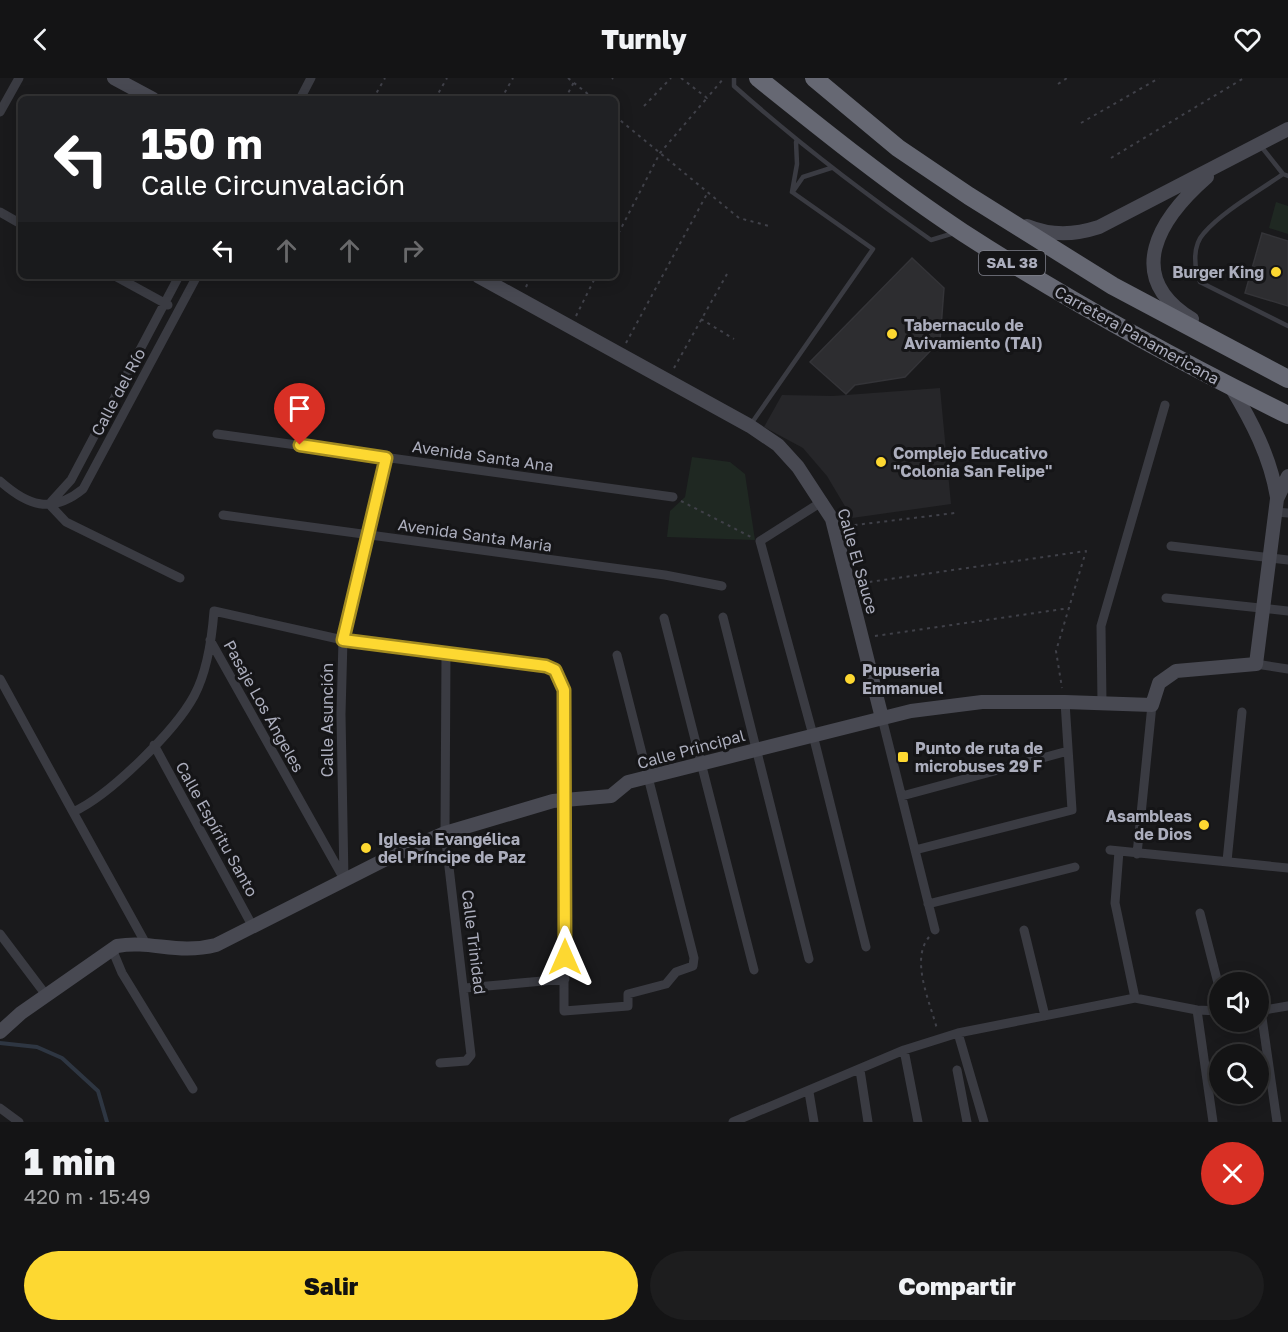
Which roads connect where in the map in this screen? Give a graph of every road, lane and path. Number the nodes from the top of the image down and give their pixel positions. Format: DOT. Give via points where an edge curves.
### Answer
graph roads {
  1 [pos="19,78"];
  2 [pos="114,78"];
  3 [pos="311,78"];
  4 [pos="384,78"];
  5 [pos="447,78"];
  6 [pos="513,78"];
  7 [pos="568,78"];
  8 [pos="670,78"];
  9 [pos="681,78"];
  10 [pos="724,78"];
  11 [pos="734,78"];
  12 [pos="814,78"];
  13 [pos="1067,78"];
  14 [pos="1159,78"];
  15 [pos="1244,78"];
  16 [pos="761,79"];
  17 [pos="574,82"];
  18 [pos="1058,84"];
  19 [pos="147,96"];
  20 [pos="302,96"];
  21 [pos="375,96"];
  22 [pos="437,96"];
  23 [pos="503,96"];
  24 [pos="567,96"];
  25 [pos="590,96"];
  26 [pos="707,98"];
  27 [pos="644,106"];
  28 [pos="0,112"];
  29 [pos="618,119"];
  30 [pos="1081,123"];
  31 [pos="1288,129"];
  32 [pos="796,141"];
  33 [pos="1259,145"];
  34 [pos="660,153"];
  35 [pos="1111,158"];
  36 [pos="1218,167"];
  37 [pos="831,168"];
  38 [pos="1286,175"];
  39 [pos="708,192"];
  40 [pos="792,192"];
  41 [pos="969,196"];
  42 [pos="0,212"];
  43 [pos="18,222"];
  44 [pos="769,226"];
  45 [pos="960,231"];
  46 [pos="618,234"];
  47 [pos="726,274"];
  48 [pos="120,279"];
  49 [pos="178,279"];
  50 [pos="195,279"];
  51 [pos="483,279"];
  52 [pos="595,279"];
  53 [pos="165,304"];
  54 [pos="178,311"];
  55 [pos="701,318"];
  56 [pos="1288,326"];
  57 [pos="570,327"];
  58 [pos="734,339"];
  59 [pos="620,354"];
  60 [pos="1288,379"];
  61 [pos="667,380"];
  62 [pos="1231,387"];
  63 [pos="1165,405"];
  64 [pos="1288,414"];
  65 [pos="750,426"];
  66 [pos="217,434"];
  67 [pos="386,458"];
  68 [pos="1288,476"];
  69 [pos="0,481"];
  70 [pos="10,490"];
  71 [pos="0,496"];
  72 [pos="673,497"];
  73 [pos="823,501"];
  74 [pos="49,504"];
  75 [pos="1280,508"];
  76 [pos="955,513"];
  77 [pos="223,515"];
  78 [pos="835,527"];
  79 [pos="368,536"];
  80 [pos="760,541"];
  81 [pos="1171,546"];
  82 [pos="1271,557"];
  83 [pos="1288,560"];
  84 [pos="180,578"];
  85 [pos="850,584"];
  86 [pos="722,586"];
  87 [pos="1166,598"];
  88 [pos="1070,608"];
  89 [pos="1265,608"];
  90 [pos="1288,611"];
  91 [pos="723,617"];
  92 [pos="664,618"];
  93 [pos="863,638"];
  94 [pos="210,640"];
  95 [pos="343,640"];
  96 [pos="446,653"];
  97 [pos="617,655"];
  98 [pos="1256,664"];
  99 [pos="1288,669"];
  100 [pos="0,680"];
  101 [pos="1065,702"];
  102 [pos="1102,703"];
  103 [pos="1152,705"];
  104 [pos="1242,712"];
  105 [pos="882,718"];
  106 [pos="813,735"];
  107 [pos="154,745"];
  108 [pos="756,749"];
  109 [pos="1068,751"];
  110 [pos="702,763"];
  111 [pos="648,777"];
  112 [pos="902,796"];
  113 [pos="565,800"];
  114 [pos="73,812"];
  115 [pos="445,833"];
  116 [pos="915,850"];
  117 [pos="1137,854"];
  118 [pos="1227,861"];
  119 [pos="1076,867"];
  120 [pos="1288,868"];
  121 [pos="344,880"];
  122 [pos="928,904"];
  123 [pos="1200,914"];
  124 [pos="253,927"];
  125 [pos="935,930"];
  126 [pos="1023,930"];
  127 [pos="0,934"];
  128 [pos="146,944"];
  129 [pos="866,947"];
  130 [pos="112,949"];
  131 [pos="809,959"];
  132 [pos="754,970"];
  133 [pos="1215,972"];
  134 [pos="565,979"];
  135 [pos="465,988"];
  136 [pos="46,995"];
  137 [pos="1135,998"];
  138 [pos="1288,1006"];
  139 [pos="1269,1009"];
  140 [pos="1197,1010"];
  141 [pos="1209,1011"];
  142 [pos="1045,1016"];
  143 [pos="0,1032"];
  144 [pos="1263,1032"];
  145 [pos="958,1033"];
  146 [pos="939,1040"];
  147 [pos="904,1050"];
  148 [pos="440,1063"];
  149 [pos="860,1070"];
  150 [pos="957,1070"];
  151 [pos="193,1089"];
  152 [pos="809,1092"];
  153 [pos="0,1108"];
  154 [pos="757,1118"];
  155 [pos="19,1122"];
  156 [pos="733,1122"];
  157 [pos="814,1122"];
  158 [pos="868,1122"];
  159 [pos="918,1122"];
  160 [pos="967,1122"];
  161 [pos="984,1122"];
  162 [pos="1213,1122"];
  163 [pos="1277,1122"];
  1 -- 28 [label="street"];
  2 -- 19 [label="street"];
  3 -- 20 [label="street"];
  4 -- 21 [label="path"];
  5 -- 22 [label="path"];
  6 -- 23 [label="path"];
  7 -- 17 [label="path"];
  8 -- 27 [label="path"];
  9 -- 26 [label="path"];
  10 -- 26 [label="path"];
  11 -- 32 [label="lane" via="734,86"];
  12 -- 41 [label="highway, Carretera Panamericana / SAL 38" via="898,148"];
  13 -- 18 [label="path"];
  14 -- 30 [label="path"];
  15 -- 35 [label="path"];
  16 -- 45 [label="highway, Carretera Panamericana / SAL 38" via="866,163"];
  17 -- 24 [label="path"];
  17 -- 25 [label="path"];
  26 -- 34 [label="path"];
  29 -- 34 [label="path"];
  31 -- 33 [label="street"];
  32 -- 37 [label="lane"];
  32 -- 40 [label="lane"];
  33 -- 36 [label="street"];
  33 -- 38 [label="lane"];
  34 -- 39 [label="path"];
  34 -- 46 [label="path"];
  36 -- 41 [label="street" via="1080,233 1029,227"];
  36 -- 60 [label="street" via="1182,201 1160,231 1154,256 1156,280 1174,308"];
  37 -- 40 [label="lane" via="803,177"];
  37 -- 45 [label="lane" via="931,240"];
  38 -- 56 [label="lane" via="1202,234 1195,253 1195,269 1200,282"];
  39 -- 44 [label="path" via="739,218"];
  39 -- 59 [label="path"];
  40 -- 65 [label="lane" via="873,249"];
  41 -- 60 [label="highway, Carretera Panamericana / SAL 38" via="1113,286"];
  42 -- 43 [label="street"];
  45 -- 62 [label="highway, Carretera Panamericana / SAL 38" via="1154,348"];
  47 -- 55 [label="path"];
  48 -- 53 [label="street"];
  49 -- 53 [label="street, Calle del Río"];
  50 -- 54 [label="street, Calle del Río"];
  51 -- 57 [label="street, Calle El Sauce"];
  52 -- 57 [label="path"];
  53 -- 54 [label="street"];
  53 -- 74 [label="street, Calle del Río" via="71,480"];
  54 -- 74 [label="street, Calle del Río" via="83,489 67,500"];
  55 -- 58 [label="path"];
  55 -- 61 [label="path"];
  57 -- 59 [label="street, Calle El Sauce"];
  59 -- 61 [label="street, Calle El Sauce"];
  61 -- 65 [label="street, Calle El Sauce"];
  62 -- 64 [label="highway, Carretera Panamericana / SAL 38"];
  62 -- 75 [label="street" via="1254,424 1274,477"];
  63 -- 102 [label="street" via="1101,626"];
  65 -- 73 [label="street, Calle El Sauce" via="778,445"];
  66 -- 67 [label="street, Avenida Santa Ana"];
  67 -- 72 [label="street, Avenida Santa Ana"];
  67 -- 79 [label="street, Calle Asunción"];
  68 -- 75 [label="street"];
  69 -- 70 [label="street"];
  70 -- 71 [label="street"];
  70 -- 74 [label="street" via="33,504"];
  72 -- 80 [label="path"];
  73 -- 78 [label="street, Calle El Sauce"];
  73 -- 80 [label="street"];
  74 -- 84 [label="street" via="66,522"];
  75 -- 82 [label="street"];
  76 -- 78 [label="path"];
  77 -- 79 [label="street, Avenida Santa Maria"];
  78 -- 85 [label="street, Calle El Sauce"];
  79 -- 86 [label="street, Avenida Santa Maria"];
  79 -- 95 [label="street, Calle Asunción"];
  80 -- 106 [label="street"];
  81 -- 82 [label="street"];
  82 -- 83 [label="street"];
  82 -- 89 [label="street"];
  85 -- 88 [label="path" via="1086,551"];
  85 -- 93 [label="street, Calle El Sauce"];
  87 -- 89 [label="street"];
  88 -- 93 [label="path"];
  88 -- 101 [label="path" via="1056,651"];
  89 -- 90 [label="street"];
  89 -- 98 [label="street"];
  91 -- 108 [label="street"];
  92 -- 110 [label="street"];
  93 -- 105 [label="street, Calle El Sauce"];
  94 -- 95 [label="street" via="214,611"];
  94 -- 107 [label="street" via="195,696"];
  94 -- 121 [label="street, Pasaje Los Ángeles"];
  95 -- 96 [label="street"];
  95 -- 121 [label="street, Calle Asunción"];
  96 -- 113 [label="street" via="555,670 564,690"];
  96 -- 115 [label="street, Calle Trinidad"];
  97 -- 111 [label="street"];
  98 -- 99 [label="street"];
  98 -- 103 [label="street" via="1176,671 1159,682"];
  100 -- 114 [label="street"];
  101 -- 102 [label="street, Calle Principal"];
  101 -- 105 [label="street, Calle Principal" via="982,702"];
  101 -- 109 [label="street"];
  102 -- 103 [label="street, Calle Principal"];
  103 -- 117 [label="street"];
  104 -- 118 [label="street"];
  105 -- 106 [label="street, Calle Principal"];
  105 -- 112 [label="street, Calle El Sauce"];
  106 -- 108 [label="street, Calle Principal"];
  106 -- 129 [label="street"];
  107 -- 114 [label="street" via="110,790"];
  107 -- 124 [label="street, Calle Espíritu Santo"];
  108 -- 110 [label="street, Calle Principal"];
  108 -- 131 [label="street"];
  109 -- 112 [label="street"];
  109 -- 116 [label="street" via="1072,810"];
  110 -- 111 [label="street, Calle Principal"];
  110 -- 132 [label="street"];
  111 -- 113 [label="street, Calle Principal" via="624,783 611,796"];
  111 -- 134 [label="street" via="693,966 676,972 666,984 627,994 628,1006 564,1011"];
  112 -- 116 [label="street, Calle El Sauce"];
  113 -- 115 [label="street, Calle Principal"];
  113 -- 134 [label="street"];
  114 -- 128 [label="street"];
  115 -- 121 [label="street, Calle Principal"];
  115 -- 135 [label="street, Calle Trinidad"];
  116 -- 122 [label="street, Calle El Sauce"];
  117 -- 118 [label="street"];
  117 -- 137 [label="street" via="1115,851 1115,903"];
  118 -- 120 [label="street"];
  119 -- 122 [label="street"];
  121 -- 124 [label="street, Calle Principal"];
  122 -- 125 [label="street, Calle El Sauce"];
  123 -- 133 [label="street"];
  124 -- 128 [label="street, Calle Principal" via="206,947 168,949"];
  125 -- 146 [label="path" via="921,952"];
  126 -- 142 [label="street"];
  127 -- 136 [label="street"];
  128 -- 130 [label="street, Calle Principal" via="132,943"];
  130 -- 136 [label="street, Calle Principal"];
  130 -- 151 [label="street" via="122,973"];
  134 -- 135 [label="street"];
  135 -- 148 [label="street, Calle Trinidad" via="471,1056 466,1061"];
  136 -- 143 [label="street, Calle Principal"];
  137 -- 140 [label="street"];
  137 -- 142 [label="street"];
  138 -- 139 [label="street"];
  140 -- 141 [label="street"];
  140 -- 162 [label="street"];
  142 -- 145 [label="street"];
  144 -- 163 [label="street"];
  145 -- 146 [label="street"];
  145 -- 161 [label="street"];
  146 -- 147 [label="street"];
  147 -- 149 [label="street"];
  147 -- 159 [label="street"];
  149 -- 152 [label="street"];
  149 -- 158 [label="street"];
  150 -- 160 [label="street"];
  152 -- 154 [label="street"];
  152 -- 157 [label="street"];
  153 -- 155 [label="street"];
  154 -- 156 [label="street"];
}
